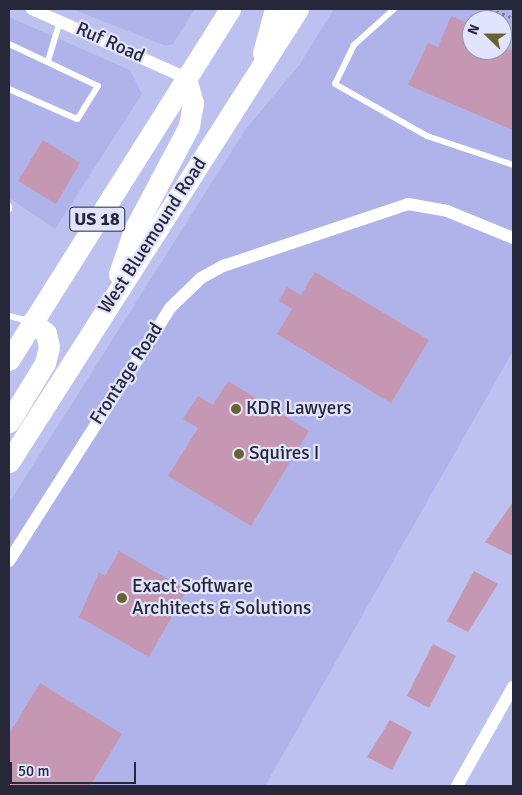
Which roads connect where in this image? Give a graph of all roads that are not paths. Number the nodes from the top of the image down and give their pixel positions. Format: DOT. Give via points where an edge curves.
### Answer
graph roads {
  1 [pos="32,9"];
  2 [pos="230,9"];
  3 [pos="275,9"];
  4 [pos="298,9"];
  5 [pos="394,9"];
  6 [pos="60,21"];
  7 [pos="9,44"];
  8 [pos="48,61"];
  9 [pos="260,70"];
  10 [pos="186,78"];
  11 [pos="9,88"];
  12 [pos="513,165"];
  13 [pos="513,238"];
  14 [pos="109,305"];
  15 [pos="9,316"];
  16 [pos="32,322"];
  17 [pos="9,360"];
  18 [pos="9,422"];
  19 [pos="9,462"];
  20 [pos="9,561"];
  21 [pos="513,687"];
  22 [pos="457,786"];
  1 -- 6 [label="street, Ruf Road"];
  2 -- 10 [label="main road, US 18"];
  3 -- 9 [label="main road"];
  4 -- 9 [label="main road, West Bluemound Road / US 18"];
  5 -- 12 [label="lane" via="354,45 334,84 427,136"];
  6 -- 8 [label="lane"];
  6 -- 10 [label="street, Ruf Road"];
  7 -- 8 [label="lane"];
  8 -- 11 [label="lane" via="98,86 77,119"];
  9 -- 14 [label="main road, West Bluemound Road / US 18"];
  10 -- 14 [label="main road" via="193,103 189,126 134,230"];
  10 -- 16 [label="main road, US 18"];
  13 -- 20 [label="street, Frontage Road" via="447,211 415,204 223,266 201,278 171,307"];
  14 -- 19 [label="main road, West Bluemound Road / US 18"];
  15 -- 16 [label="lane"];
  16 -- 17 [label="main road, US 18"];
  16 -- 18 [label="main road" via="46,333 49,347 45,363"];
  21 -- 22 [label="street"];
}
